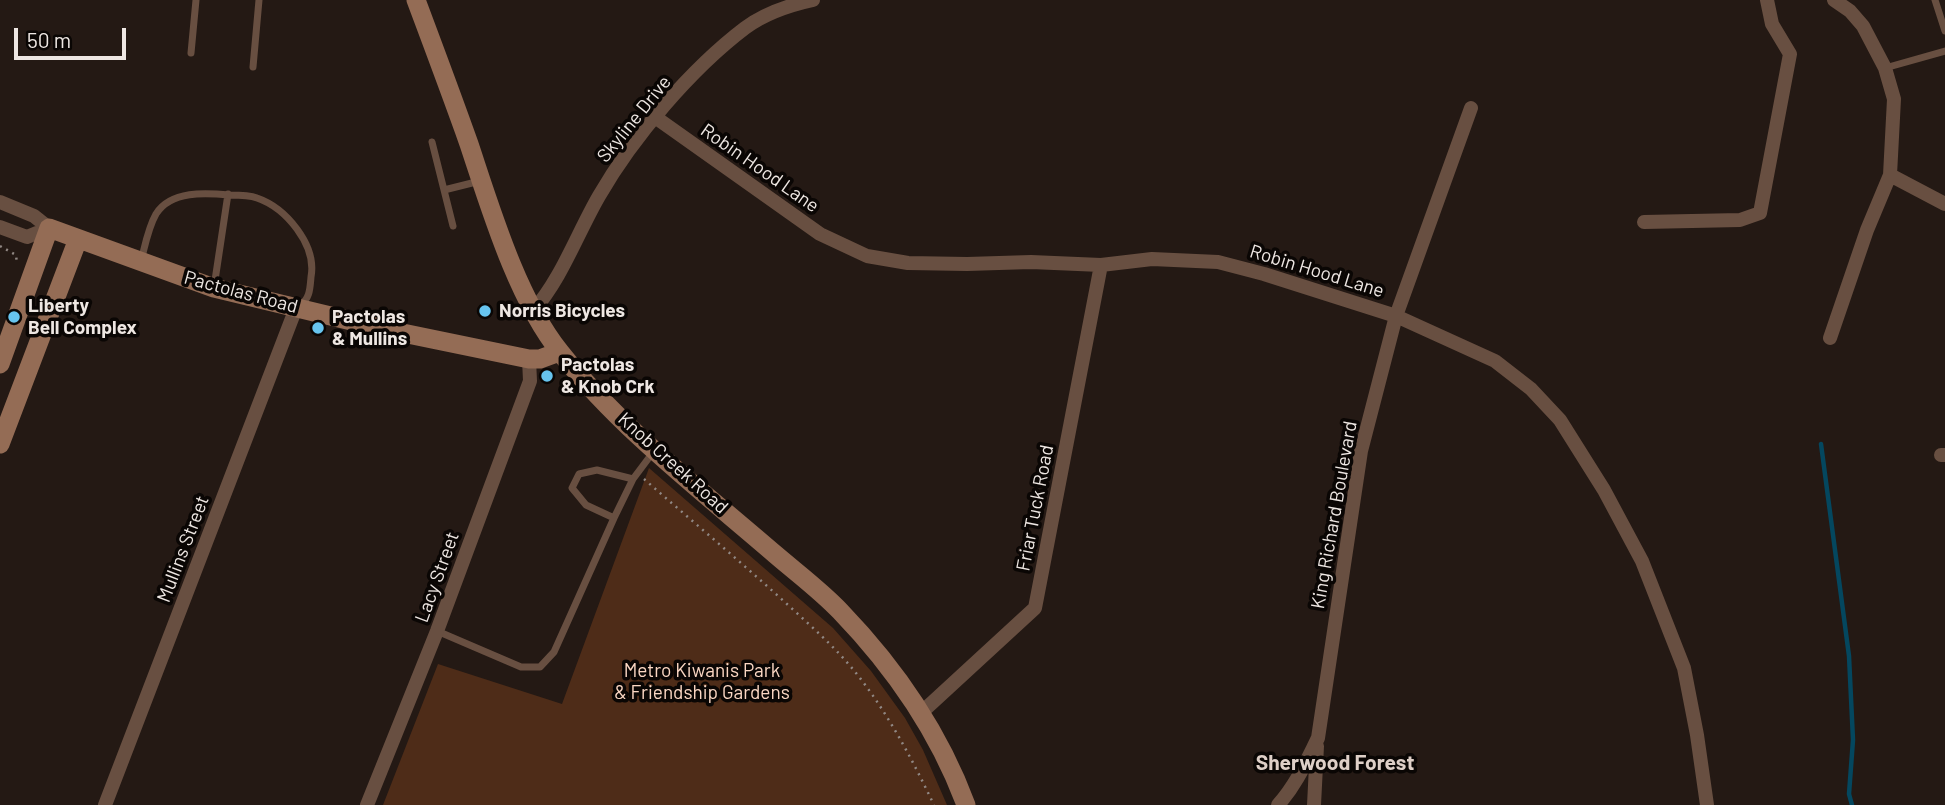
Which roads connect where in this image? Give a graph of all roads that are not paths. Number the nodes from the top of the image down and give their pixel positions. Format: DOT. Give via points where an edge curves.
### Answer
graph roads {
  1 [pos="196,0"];
  2 [pos="259,0"];
  3 [pos="416,0"];
  4 [pos="813,0"];
  5 [pos="1767,0"];
  6 [pos="1834,0"];
  7 [pos="1935,0"];
  8 [pos="1945,31"];
  9 [pos="1945,51"];
  10 [pos="191,52"];
  11 [pos="253,67"];
  12 [pos="1885,68"];
  13 [pos="1471,108"];
  14 [pos="655,117"];
  15 [pos="432,142"];
  16 [pos="1889,175"];
  17 [pos="481,181"];
  18 [pos="444,190"];
  19 [pos="228,194"];
  20 [pos="0,202"];
  21 [pos="1945,204"];
  22 [pos="1644,222"];
  23 [pos="453,226"];
  24 [pos="0,228"];
  25 [pos="49,228"];
  26 [pos="78,239"];
  27 [pos="141,261"];
  28 [pos="1101,265"];
  29 [pos="214,288"];
  30 [pos="296,307"];
  31 [pos="533,311"];
  32 [pos="1396,316"];
  33 [pos="1830,338"];
  34 [pos="559,352"];
  35 [pos="529,359"];
  36 [pos="0,364"];
  37 [pos="0,444"];
  38 [pos="655,450"];
  39 [pos="635,476"];
  40 [pos="614,518"];
  41 [pos="437,631"];
  42 [pos="922,712"];
  43 [pos="1318,738"];
  44 [pos="1316,790"];
  45 [pos="105,805"];
  46 [pos="367,805"];
  47 [pos="966,805"];
  48 [pos="1278,805"];
  49 [pos="1306,805"];
  50 [pos="1314,805"];
  51 [pos="1707,805"];
  1 -- 10 [label="lane"];
  2 -- 11 [label="lane"];
  3 -- 17 [label="main road, Knob Creek Road"];
  4 -- 14 [label="street, Skyline Drive" via="771,13 747,27 709,58"];
  5 -- 22 [label="street" via="1772,24 1790,54 1760,213 1740,220"];
  6 -- 12 [label="street" via="1863,26"];
  7 -- 8 [label="lane"];
  9 -- 12 [label="lane"];
  12 -- 16 [label="street" via="1894,99"];
  13 -- 32 [label="street, King Richard Boulevard"];
  14 -- 28 [label="street, Robin Hood Lane" via="820,234 867,257 908,262"];
  14 -- 31 [label="street, Skyline Drive" via="599,196 547,296"];
  15 -- 18 [label="lane"];
  16 -- 21 [label="street"];
  16 -- 33 [label="street"];
  17 -- 18 [label="lane"];
  17 -- 31 [label="main road, Knob Creek Road"];
  18 -- 23 [label="lane"];
  19 -- 27 [label="lane" via="200,193 174,198 163,206 156,214"];
  19 -- 29 [label="lane"];
  19 -- 30 [label="lane" via="255,197 274,206 310,251 309,293"];
  20 -- 25 [label="street, Pactolas Road" via="34,216"];
  24 -- 25 [label="street" via="27,237"];
  25 -- 26 [label="main road, Pactolas Road"];
  25 -- 36 [label="main road"];
  26 -- 27 [label="main road, Pactolas Road"];
  26 -- 37 [label="main road"];
  27 -- 29 [label="main road, Pactolas Road"];
  28 -- 32 [label="street, Robin Hood Lane" via="1152,259 1218,262"];
  28 -- 42 [label="street, Friar Tuck Road" via="1035,608"];
  29 -- 30 [label="main road, Pactolas Road"];
  30 -- 35 [label="main road, Pactolas Road"];
  30 -- 45 [label="street, Mullins Street"];
  31 -- 34 [label="main road, Knob Creek Road"];
  32 -- 43 [label="street, King Richard Boulevard" via="1361,451"];
  32 -- 51 [label="street, Robin Hood Lane" via="1495,361 1560,420 1642,561 1684,668"];
  34 -- 35 [label="main road, Pactolas Road"];
  34 -- 38 [label="main road, Knob Creek Road"];
  35 -- 41 [label="street, Lacy Street" via="530,381"];
  38 -- 39 [label="lane"];
  38 -- 42 [label="main road, Knob Creek Road" via="839,610"];
  39 -- 40 [label="lane"];
  39 -- 40 [label="lane" via="597,470 579,474 572,488 586,505"];
  40 -- 41 [label="lane" via="554,652 540,667 521,667"];
  41 -- 46 [label="street, Lacy Street"];
  42 -- 47 [label="main road, Knob Creek Road"];
  43 -- 44 [label="street"];
  43 -- 48 [label="street, King Richard Boulevard"];
  44 -- 49 [label="street"];
  44 -- 50 [label="street"];
}
